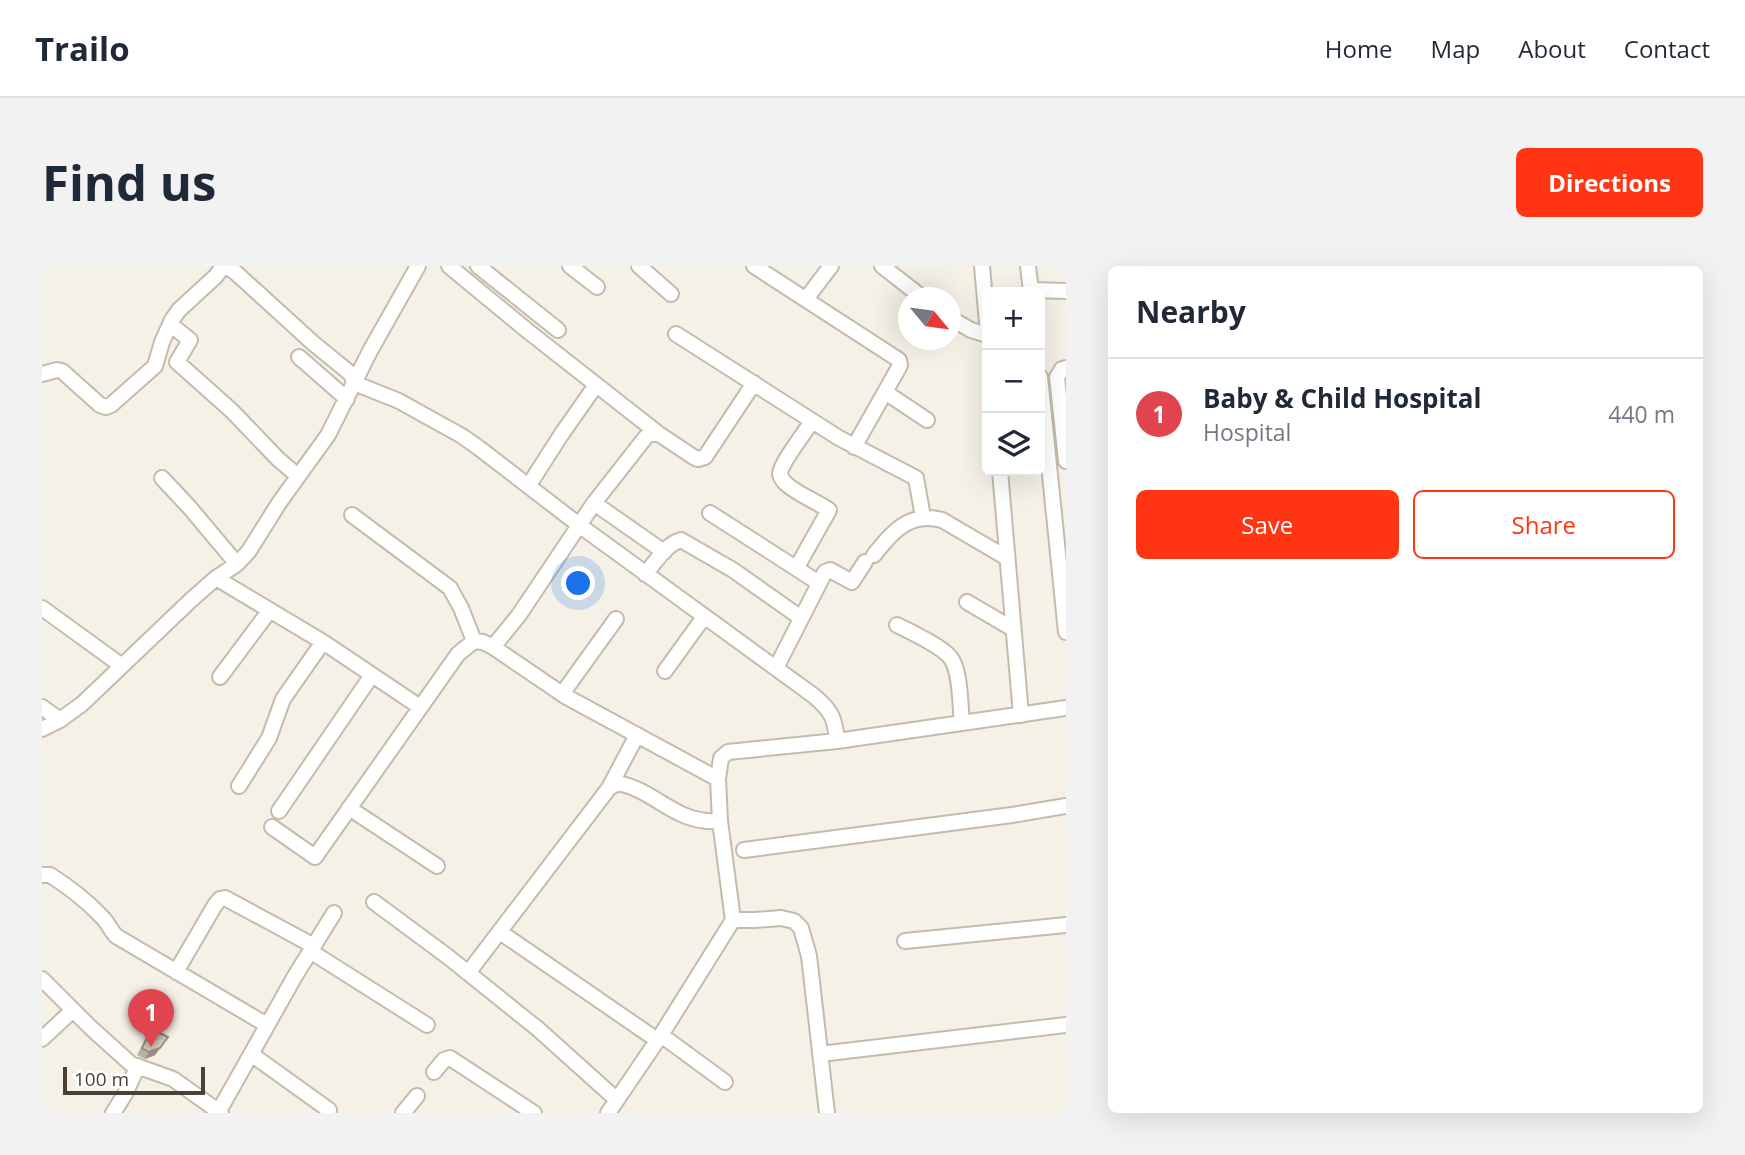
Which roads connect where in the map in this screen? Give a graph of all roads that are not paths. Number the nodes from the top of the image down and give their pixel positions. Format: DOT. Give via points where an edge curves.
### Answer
graph roads {
  1 [pos="224,266"];
  2 [pos="418,266"];
  3 [pos="449,266"];
  4 [pos="478,266"];
  5 [pos="570,266"];
  6 [pos="639,266"];
  7 [pos="754,266"];
  8 [pos="831,266"];
  9 [pos="882,266"];
  10 [pos="982,266"];
  11 [pos="1028,266"];
  12 [pos="597,287"];
  13 [pos="909,287"];
  14 [pos="984,287"];
  15 [pos="1031,287"];
  16 [pos="1045,291"];
  17 [pos="1066,291"];
  18 [pos="671,294"];
  19 [pos="806,299"];
  20 [pos="170,324"];
  21 [pos="961,324"];
  22 [pos="558,330"];
  23 [pos="982,333"];
  24 [pos="676,334"];
  25 [pos="299,357"];
  26 [pos="1066,368"];
  27 [pos="42,374"];
  28 [pos="354,383"];
  29 [pos="754,383"];
  30 [pos="596,385"];
  31 [pos="885,392"];
  32 [pos="347,399"];
  33 [pos="1044,413"];
  34 [pos="926,420"];
  35 [pos="812,421"];
  36 [pos="659,434"];
  37 [pos="854,447"];
  38 [pos="1066,461"];
  39 [pos="298,476"];
  40 [pos="1000,476"];
  41 [pos="162,478"];
  42 [pos="529,485"];
  43 [pos="594,503"];
  44 [pos="710,513"];
  45 [pos="352,515"];
  46 [pos="923,517"];
  47 [pos="579,525"];
  48 [pos="664,552"];
  49 [pos="1007,558"];
  50 [pos="237,564"];
  51 [pos="797,567"];
  52 [pos="645,574"];
  53 [pos="216,578"];
  54 [pos="819,583"];
  55 [pos="967,602"];
  56 [pos="42,608"];
  57 [pos="270,610"];
  58 [pos="704,617"];
  59 [pos="801,618"];
  60 [pos="616,619"];
  61 [pos="897,625"];
  62 [pos="1013,629"];
  63 [pos="1066,632"];
  64 [pos="474,641"];
  65 [pos="323,642"];
  66 [pos="493,647"];
  67 [pos="122,666"];
  68 [pos="776,668"];
  69 [pos="665,671"];
  70 [pos="372,676"];
  71 [pos="220,677"];
  72 [pos="562,694"];
  73 [pos="42,707"];
  74 [pos="420,707"];
  75 [pos="1066,708"];
  76 [pos="1020,715"];
  77 [pos="60,720"];
  78 [pos="962,723"];
  79 [pos="42,729"];
  80 [pos="637,735"];
  81 [pos="837,741"];
  82 [pos="718,779"];
  83 [pos="239,786"];
  84 [pos="609,788"];
  85 [pos="1066,806"];
  86 [pos="349,808"];
  87 [pos="279,811"];
  88 [pos="720,821"];
  89 [pos="272,827"];
  90 [pos="744,850"];
  91 [pos="437,866"];
  92 [pos="42,875"];
  93 [pos="374,902"];
  94 [pos="334,913"];
  95 [pos="733,919"];
  96 [pos="1066,925"];
  97 [pos="500,932"];
  98 [pos="905,941"];
  99 [pos="312,948"];
  100 [pos="176,972"];
  101 [pos="468,973"];
  102 [pos="42,979"];
  103 [pos="73,1010"];
  104 [pos="267,1025"];
  105 [pos="427,1025"];
  106 [pos="1066,1025"];
  107 [pos="659,1038"];
  108 [pos="42,1039"];
  109 [pos="251,1054"];
  110 [pos="820,1054"];
  111 [pos="138,1066"];
  112 [pos="435,1072"];
  113 [pos="725,1082"];
  114 [pos="417,1096"];
  115 [pos="617,1100"];
  116 [pos="329,1110"];
  117 [pos="220,1112"];
  118 [pos="113,1113"];
  119 [pos="403,1113"];
  120 [pos="534,1113"];
  121 [pos="608,1113"];
  122 [pos="827,1113"];
  1 -- 20 [label="street"];
  1 -- 28 [label="street" via="351,374"];
  2 -- 28 [label="street"];
  3 -- 30 [label="street"];
  4 -- 22 [label="street"];
  5 -- 12 [label="street"];
  6 -- 18 [label="street"];
  7 -- 19 [label="street"];
  8 -- 19 [label="street"];
  9 -- 13 [label="street"];
  10 -- 14 [label="street"];
  11 -- 15 [label="street"];
  16 -- 17 [label="street"];
  19 -- 31 [label="street" via="899,359"];
  20 -- 27 [label="street" via="155,366 106,407 62,371"];
  20 -- 39 [label="street" via="190,340 177,362"];
  21 -- 23 [label="street"];
  24 -- 29 [label="street"];
  25 -- 32 [label="street"];
  26 -- 38 [label="street" via="1057,377"];
  28 -- 32 [label="street"];
  28 -- 42 [label="street" via="399,401 461,436"];
  29 -- 35 [label="street"];
  29 -- 36 [label="street" via="705,457 695,458"];
  30 -- 36 [label="street"];
  30 -- 42 [label="street"];
  31 -- 34 [label="street"];
  31 -- 37 [label="street"];
  32 -- 39 [label="street"];
  33 -- 63 [label="street"];
  35 -- 37 [label="street"];
  35 -- 51 [label="street" via="780,474 790,487 829,510"];
  36 -- 43 [label="street" via="645,438"];
  37 -- 46 [label="street" via="916,478"];
  39 -- 50 [label="street"];
  40 -- 49 [label="street"];
  41 -- 50 [label="street"];
  42 -- 47 [label="street"];
  43 -- 47 [label="street"];
  43 -- 48 [label="street"];
  44 -- 51 [label="street"];
  45 -- 64 [label="street" via="450,587"];
  46 -- 49 [label="street" via="942,520"];
  46 -- 54 [label="street" via="901,525 852,582 828,570"];
  47 -- 52 [label="street"];
  47 -- 66 [label="street"];
  48 -- 52 [label="street"];
  48 -- 59 [label="street" via="677,540 684,541"];
  49 -- 62 [label="street"];
  50 -- 53 [label="street"];
  51 -- 54 [label="street"];
  52 -- 58 [label="street"];
  53 -- 57 [label="street"];
  53 -- 67 [label="street"];
  54 -- 59 [label="street"];
  55 -- 62 [label="street"];
  56 -- 67 [label="street"];
  57 -- 65 [label="street"];
  57 -- 71 [label="street"];
  58 -- 68 [label="street"];
  58 -- 69 [label="street"];
  59 -- 68 [label="street"];
  60 -- 72 [label="street"];
  61 -- 78 [label="street" via="950,657"];
  62 -- 76 [label="street"];
  64 -- 66 [label="street"];
  64 -- 74 [label="street" via="458,654"];
  65 -- 70 [label="street"];
  65 -- 83 [label="street" via="283,699 269,738"];
  66 -- 72 [label="street"];
  67 -- 77 [label="street"];
  68 -- 81 [label="street" via="825,706 832,715"];
  70 -- 74 [label="street"];
  70 -- 87 [label="street"];
  72 -- 80 [label="street"];
  73 -- 77 [label="street"];
  74 -- 86 [label="street"];
  75 -- 76 [label="street"];
  76 -- 78 [label="street"];
  77 -- 79 [label="street"];
  78 -- 81 [label="street"];
  80 -- 82 [label="street"];
  80 -- 84 [label="street"];
  81 -- 82 [label="street" via="728,752 719,762"];
  82 -- 88 [label="street"];
  84 -- 88 [label="street" via="618,783 628,785 680,814 705,822"];
  84 -- 97 [label="street"];
  85 -- 90 [label="street"];
  86 -- 89 [label="street" via="315,857"];
  86 -- 91 [label="street"];
  88 -- 95 [label="street"];
  92 -- 100 [label="street" via="55,878 96,910 116,936"];
  93 -- 101 [label="street"];
  94 -- 99 [label="street"];
  95 -- 107 [label="street"];
  95 -- 110 [label="street" via="781,918 801,928 809,956"];
  96 -- 98 [label="street"];
  97 -- 101 [label="street"];
  97 -- 107 [label="street"];
  99 -- 100 [label="street" via="225,898 215,905"];
  99 -- 104 [label="street"];
  99 -- 105 [label="street"];
  100 -- 104 [label="street"];
  101 -- 115 [label="street"];
  102 -- 103 [label="street"];
  103 -- 108 [label="street"];
  103 -- 111 [label="street"];
  104 -- 109 [label="street"];
  106 -- 110 [label="street"];
  107 -- 113 [label="street"];
  107 -- 115 [label="street"];
  109 -- 116 [label="street"];
  109 -- 117 [label="street"];
  110 -- 122 [label="street"];
  111 -- 117 [label="street" via="173,1079"];
  111 -- 118 [label="street"];
  112 -- 120 [label="street" via="450,1058"];
  114 -- 119 [label="street"];
  115 -- 121 [label="street"];
}
